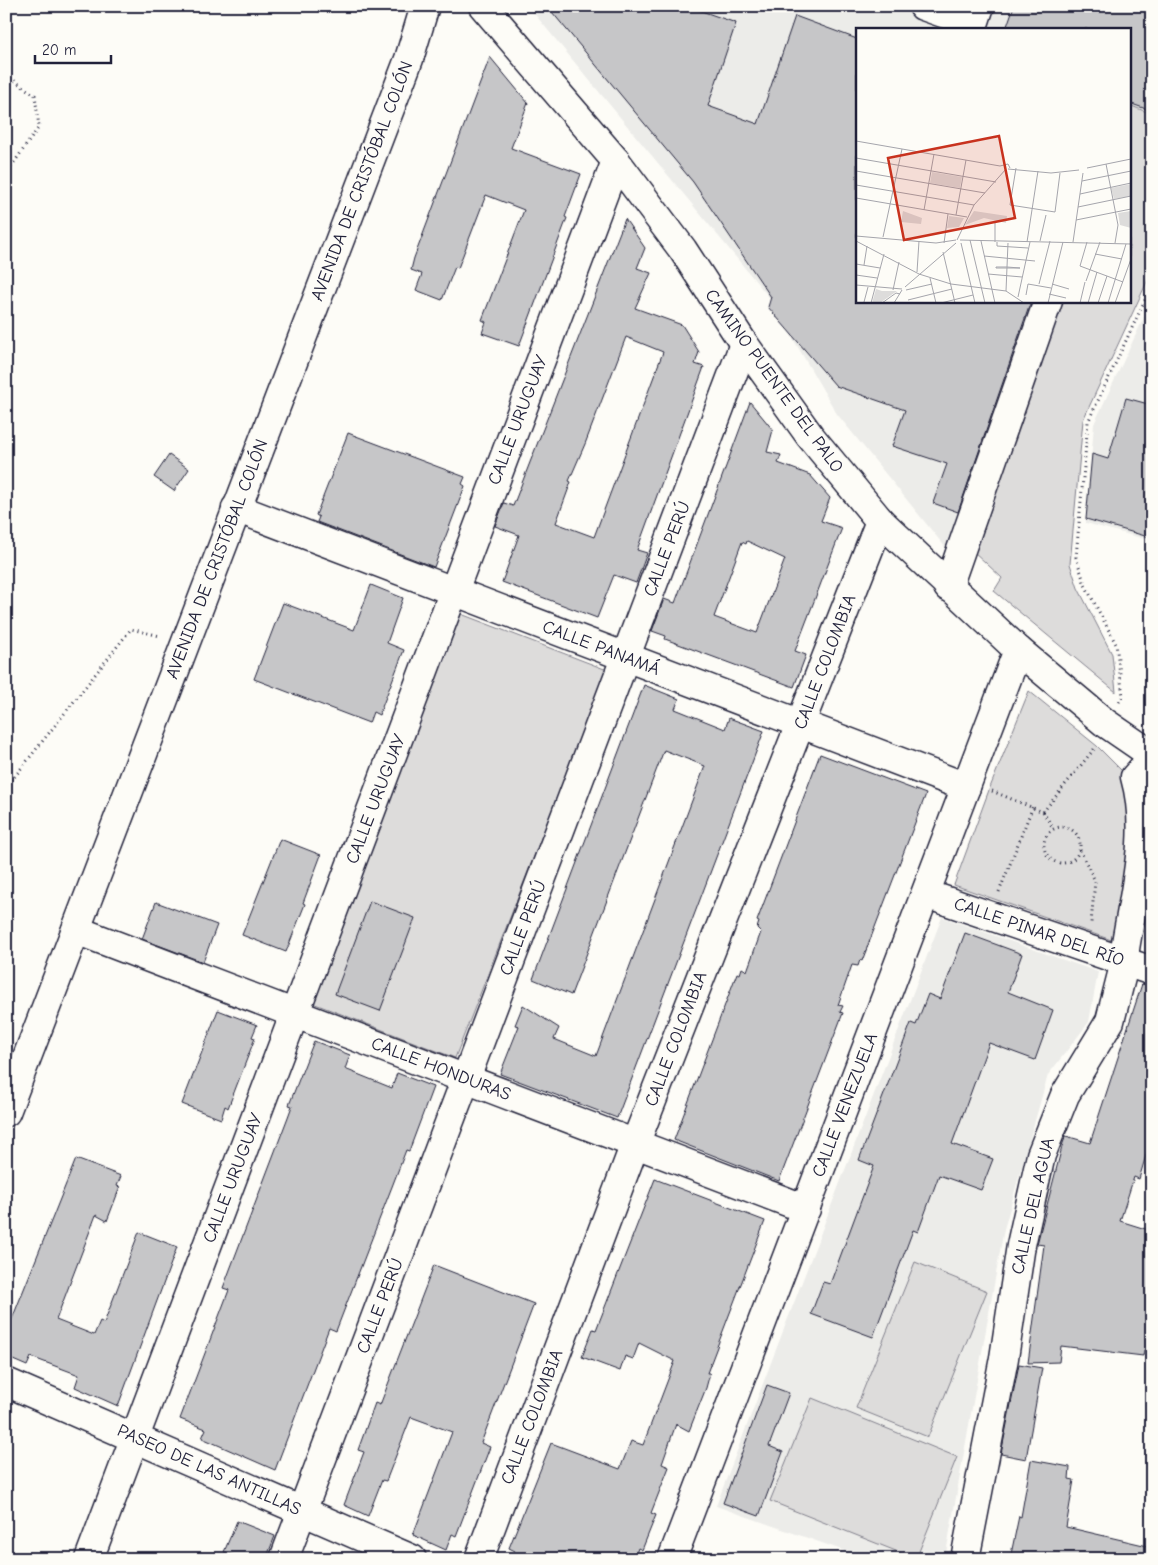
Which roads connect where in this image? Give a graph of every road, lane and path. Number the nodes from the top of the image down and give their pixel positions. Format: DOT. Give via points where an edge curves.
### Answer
graph roads {
  1 [pos="425,6"];
  2 [pos="483,6"];
  3 [pos="922,6"];
  4 [pos="977,15"];
  5 [pos="6,75"];
  6 [pos="616,161"];
  7 [pos="6,174"];
  8 [pos="1152,285"];
  9 [pos="1048,302"];
  10 [pos="744,344"];
  11 [pos="236,508"];
  12 [pos="880,521"];
  13 [pos="948,587"];
  14 [pos="454,592"];
  15 [pos="185,642"];
  16 [pos="1018,650"];
  17 [pos="626,657"];
  18 [pos="800,724"];
  19 [pos="1102,732"];
  20 [pos="1151,754"];
  21 [pos="6,781"];
  22 [pos="978,788"];
  23 [pos="1033,806"];
  24 [pos="1043,812"];
  25 [pos="1053,828"];
  26 [pos="1080,850"];
  27 [pos="926,894"];
  28 [pos="996,899"];
  29 [pos="76,930"];
  30 [pos="1090,932"];
  31 [pos="1125,962"];
  32 [pos="1152,971"];
  33 [pos="295,1014"];
  34 [pos="466,1079"];
  35 [pos="6,1112"];
  36 [pos="635,1144"];
  37 [pos="806,1209"];
  38 [pos="6,1382"];
  39 [pos="135,1438"];
  40 [pos="302,1511"];
  41 [pos="89,1559"];
  42 [pos="284,1559"];
  43 [pos="412,1559"];
  44 [pos="479,1559"];
  45 [pos="672,1559"];
  46 [pos="965,1559"];
  1 -- 11 [label="street, AVENIDA DE CRISTÓBAL COLÓN" via="409,59"];
  2 -- 6 [label="street, CAMINO PUENTE DEL PALO"];
  3 -- 4 [label="street"];
  5 -- 7 [label="path" via="35,95 39,127"];
  6 -- 10 [label="street, CAMINO PUENTE DEL PALO" via="683,250"];
  6 -- 14 [label="street, CALLE URUGUAY"];
  8 -- 19 [label="path" via="1088,422 1076,556 1085,585 1116,644 1123,696"];
  9 -- 13 [label="street"];
  10 -- 12 [label="street, CAMINO PUENTE DEL PALO" via="810,436"];
  10 -- 17 [label="street, CALLE PERÚ"];
  11 -- 14 [label="street, CALLE PANAMÁ"];
  11 -- 15 [label="street, AVENIDA DE CRISTÓBAL COLÓN"];
  12 -- 13 [label="street, CAMINO PUENTE DEL PALO"];
  12 -- 18 [label="street, CALLE COLOMBIA"];
  13 -- 16 [label="street, CAMINO PUENTE DEL PALO"];
  14 -- 17 [label="street, CALLE PANAMÁ"];
  14 -- 33 [label="street, CALLE URUGUAY"];
  15 -- 21 [label="path" via="131,629 12,780"];
  15 -- 29 [label="street, AVENIDA DE CRISTÓBAL COLÓN"];
  16 -- 19 [label="street, CAMINO PUENTE DEL PALO"];
  16 -- 22 [label="street, CALLE VENEZUELA"];
  17 -- 18 [label="street, CALLE PANAMÁ"];
  17 -- 34 [label="street, CALLE PERÚ"];
  18 -- 22 [label="street, CALLE PANAMÁ"];
  18 -- 36 [label="street, CALLE COLOMBIA"];
  19 -- 20 [label="street, CAMINO PUENTE DEL PALO"];
  19 -- 24 [label="path"];
  20 -- 31 [label="street, CALLE DEL AGUA" via="1135,777 1142,800 1142,833"];
  22 -- 23 [label="path"];
  22 -- 27 [label="street, CALLE VENEZUELA"];
  23 -- 24 [label="path"];
  23 -- 28 [label="path"];
  24 -- 25 [label="path"];
  25 -- 26 [label="path" via="1071,828 1079,838"];
  25 -- 26 [label="path" via="1044,843 1050,859 1067,862"];
  26 -- 30 [label="path" via="1095,881"];
  27 -- 31 [label="street, CALLE PINAR DEL RÍO"];
  27 -- 37 [label="street, CALLE VENEZUELA"];
  29 -- 33 [label="street, CALLE HONDURAS"];
  29 -- 35 [label="street, AVENIDA DE CRISTÓBAL COLÓN"];
  31 -- 32 [label="street, CALLE PINAR DEL RÍO"];
  31 -- 46 [label="street, CALLE DEL AGUA" via="1110,1020 1065,1094 1041,1155 1021,1245 1004,1358"];
  33 -- 34 [label="street, CALLE HONDURAS"];
  33 -- 39 [label="street, CALLE URUGUAY"];
  34 -- 36 [label="street, CALLE HONDURAS"];
  34 -- 40 [label="street, CALLE PERÚ"];
  36 -- 37 [label="street, CALLE HONDURAS"];
  36 -- 44 [label="street, CALLE COLOMBIA"];
  37 -- 45 [label="street, CALLE VENEZUELA"];
  38 -- 39 [label="street, PASEO DE LAS ANTILLAS"];
  39 -- 40 [label="street, PASEO DE LAS ANTILLAS"];
  39 -- 41 [label="street, CALLE URUGUAY"];
  40 -- 42 [label="street, CALLE PERÚ"];
  40 -- 43 [label="street, PASEO DE LAS ANTILLAS"];
}
